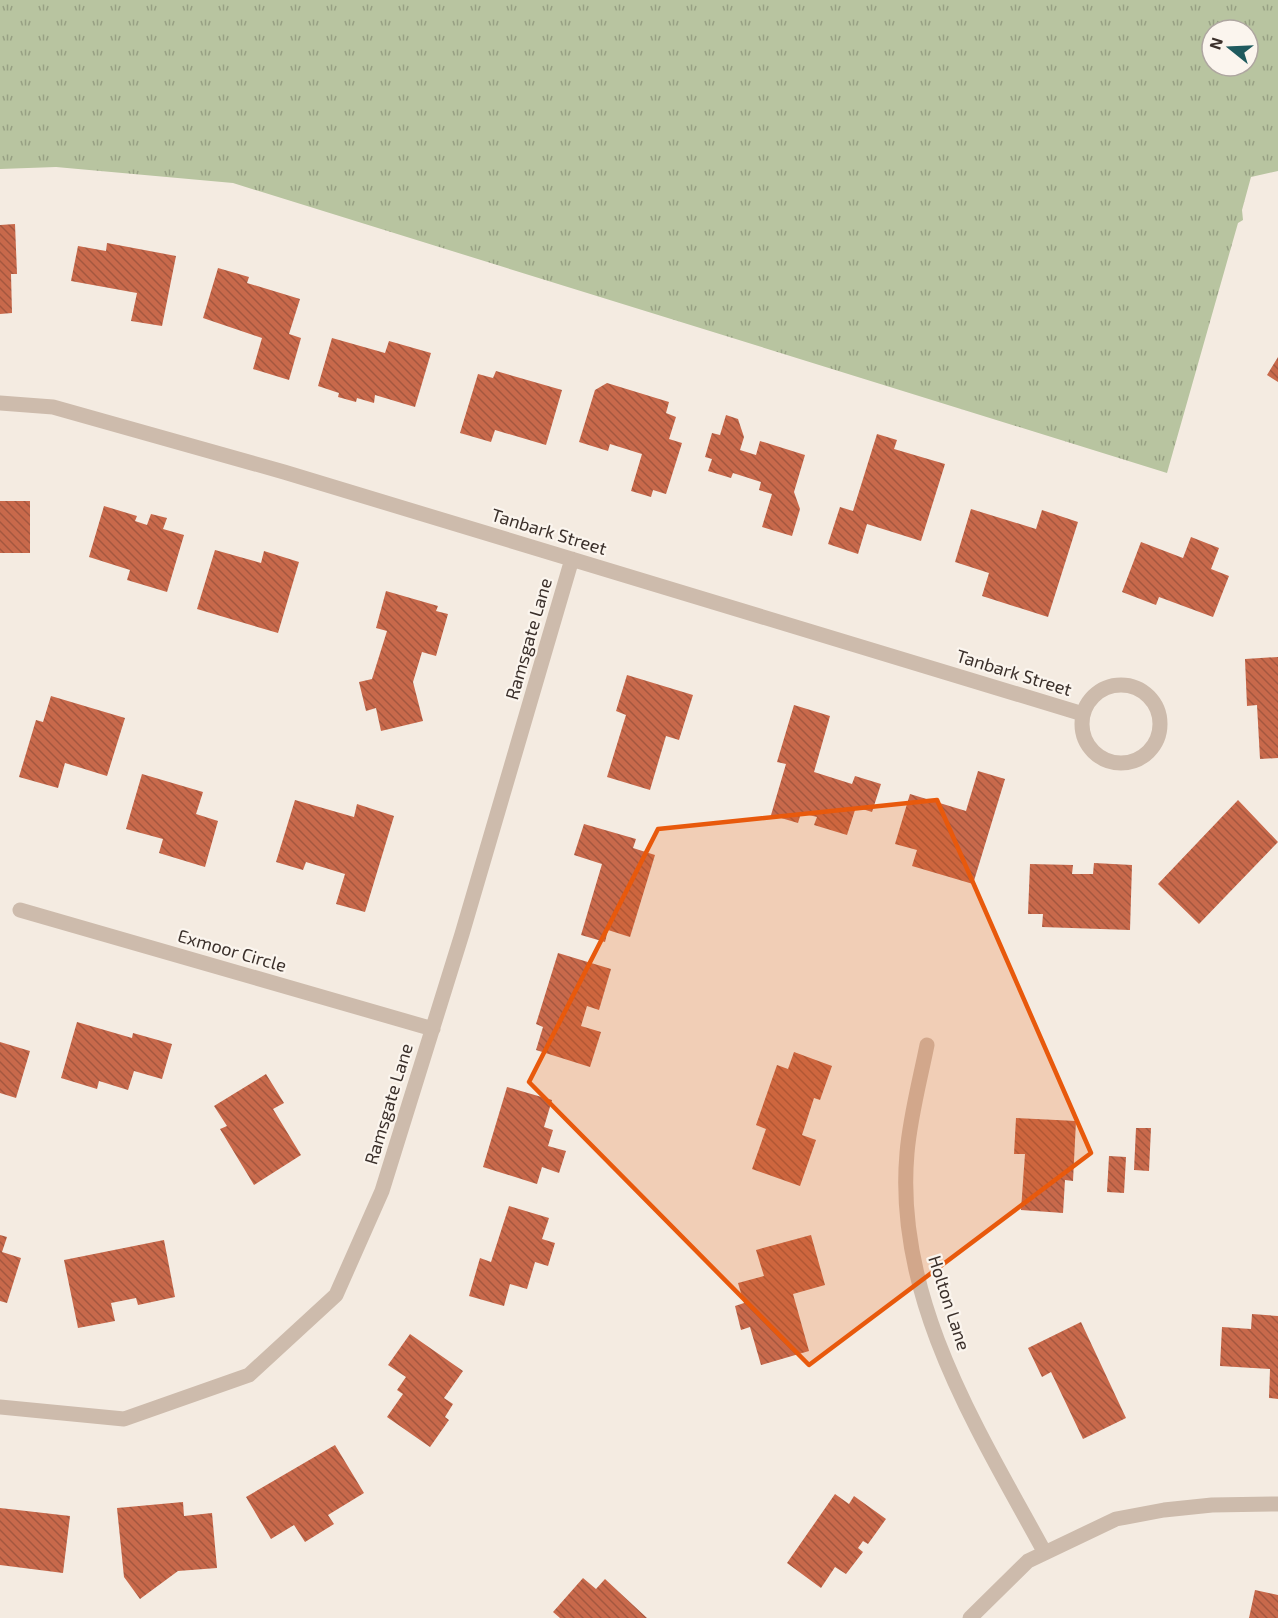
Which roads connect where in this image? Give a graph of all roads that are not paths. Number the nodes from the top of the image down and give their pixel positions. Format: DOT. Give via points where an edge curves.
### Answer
graph roads {
  1 [pos="0,403"];
  2 [pos="572,559"];
  3 [pos="1083,714"];
  4 [pos="20,910"];
  5 [pos="433,1029"];
  6 [pos="927,1045"];
  7 [pos="0,1407"];
  8 [pos="1278,1504"];
  9 [pos="1045,1552"];
  10 [pos="970,1618"];
  1 -- 2 [label="street, Tanbark Street" via="53,407"];
  2 -- 3 [label="street, Tanbark Street"];
  2 -- 5 [label="street, Ramsgate Lane"];
  3 -- 3 [label="street, Tanbark Street" via="1098,692 1123,684 1136,687 1156,705 1160,732 1147,754 1124,763 1112,762 1100,758 1084,739"];
  4 -- 5 [label="street, Exmoor Circle"];
  5 -- 7 [label="street, Ramsgate Lane" via="382,1191 336,1295 249,1375 124,1419"];
  6 -- 9 [label="street, Holton Lane" via="907,1153 907,1211 914,1273 963,1403"];
  8 -- 9 [label="street" via="1212,1505 1116,1519"];
  9 -- 10 [label="street" via="1028,1561"];
}
